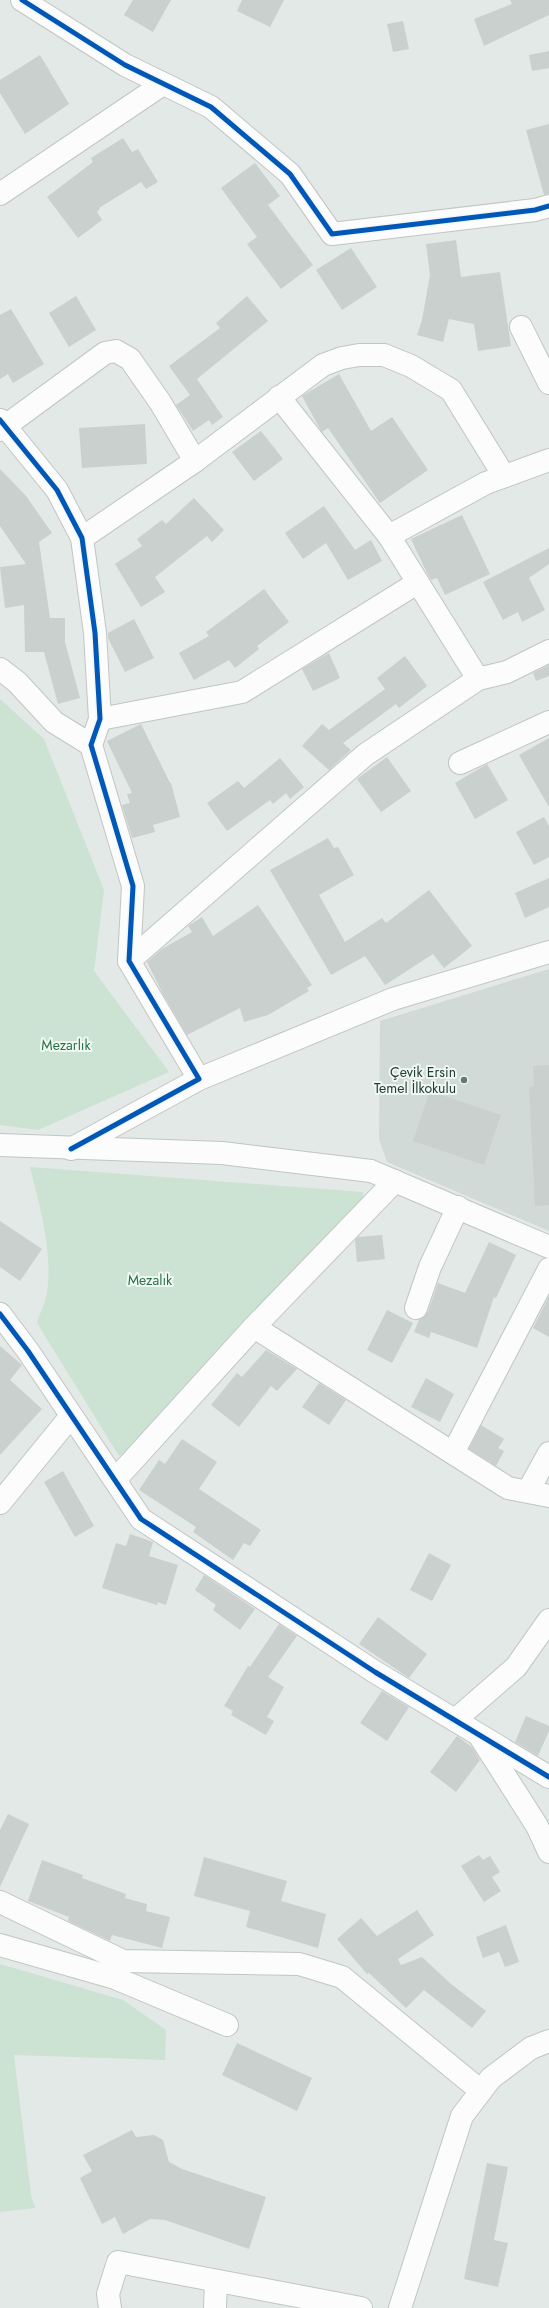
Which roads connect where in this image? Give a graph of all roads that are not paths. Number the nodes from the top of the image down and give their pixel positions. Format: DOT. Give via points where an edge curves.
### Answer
graph roads {
  1 [pos="36,3"];
  2 [pos="163,84"];
  3 [pos="0,194"];
  4 [pos="549,206"];
  5 [pos="521,328"];
  6 [pos="549,384"];
  7 [pos="279,397"];
  8 [pos="2,426"];
  9 [pos="549,460"];
  10 [pos="195,461"];
  11 [pos="504,476"];
  12 [pos="389,536"];
  13 [pos="82,538"];
  14 [pos="417,583"];
  15 [pos="549,651"];
  16 [pos="0,669"];
  17 [pos="478,679"];
  18 [pos="100,719"];
  19 [pos="549,722"];
  20 [pos="91,745"];
  21 [pos="460,763"];
  22 [pos="549,952"];
  23 [pos="129,961"];
  24 [pos="199,1079"];
  25 [pos="0,1145"];
  26 [pos="71,1149"];
  27 [pos="395,1181"];
  28 [pos="458,1207"];
  29 [pos="549,1247"];
  30 [pos="549,1269"];
  31 [pos="416,1308"];
  32 [pos="0,1314"];
  33 [pos="254,1327"];
  34 [pos="71,1416"];
  35 [pos="453,1453"];
  36 [pos="549,1453"];
  37 [pos="115,1480"];
  38 [pos="528,1491"];
  39 [pos="549,1496"];
  40 [pos="0,1503"];
  41 [pos="549,1620"];
  42 [pos="455,1720"];
  43 [pos="478,1734"];
  44 [pos="549,1776"];
  45 [pos="549,1852"];
  46 [pos="0,1902"];
  47 [pos="0,1945"];
  48 [pos="227,2025"];
  49 [pos="549,2041"];
  50 [pos="481,2091"];
  51 [pos="216,2281"];
  52 [pos="110,2308"];
  53 [pos="215,2308"];
  54 [pos="360,2308"];
  55 [pos="400,2308"];
  1 -- 2 [label="street" via="125,65"];
  2 -- 3 [label="street"];
  2 -- 4 [label="street" via="211,107 290,174 332,234 535,210"];
  5 -- 6 [label="street"];
  7 -- 10 [label="street"];
  7 -- 11 [label="street" via="323,365 342,358 384,355 411,366 451,390"];
  7 -- 12 [label="street"];
  8 -- 10 [label="street" via="105,352 116,351 130,359 160,402"];
  8 -- 13 [label="street" via="57,490"];
  9 -- 11 [label="street"];
  10 -- 13 [label="street"];
  11 -- 12 [label="street" via="486,483"];
  12 -- 14 [label="street"];
  13 -- 18 [label="street" via="95,633"];
  14 -- 17 [label="street"];
  14 -- 18 [label="street" via="242,692"];
  15 -- 17 [label="street" via="507,672"];
  16 -- 20 [label="street" via="17,682 54,722"];
  17 -- 23 [label="street" via="365,755"];
  18 -- 20 [label="street"];
  19 -- 21 [label="street"];
  20 -- 23 [label="street" via="133,886"];
  22 -- 24 [label="street" via="393,999"];
  23 -- 24 [label="street"];
  24 -- 26 [label="street"];
  25 -- 26 [label="street"];
  26 -- 27 [label="street" via="222,1153 371,1171"];
  27 -- 28 [label="street"];
  27 -- 33 [label="street"];
  28 -- 29 [label="street"];
  28 -- 31 [label="street" via="430,1267"];
  30 -- 35 [label="street"];
  32 -- 34 [label="street"];
  33 -- 35 [label="street"];
  33 -- 37 [label="street"];
  34 -- 37 [label="street"];
  34 -- 40 [label="street"];
  35 -- 38 [label="street" via="508,1488"];
  36 -- 38 [label="street"];
  37 -- 42 [label="street" via="140,1519 375,1672"];
  38 -- 39 [label="street"];
  41 -- 42 [label="street" via="516,1667"];
  42 -- 43 [label="street"];
  43 -- 44 [label="street"];
  43 -- 45 [label="street" via="537,1826"];
  46 -- 50 [label="street" via="123,1961 299,1964 342,1977"];
  47 -- 48 [label="street" via="116,1978"];
  49 -- 50 [label="street" via="525,2052 491,2078"];
  50 -- 55 [label="street" via="462,2116"];
  51 -- 52 [label="street" via="118,2262 108,2294"];
  51 -- 53 [label="street"];
  51 -- 54 [label="street"];
}
